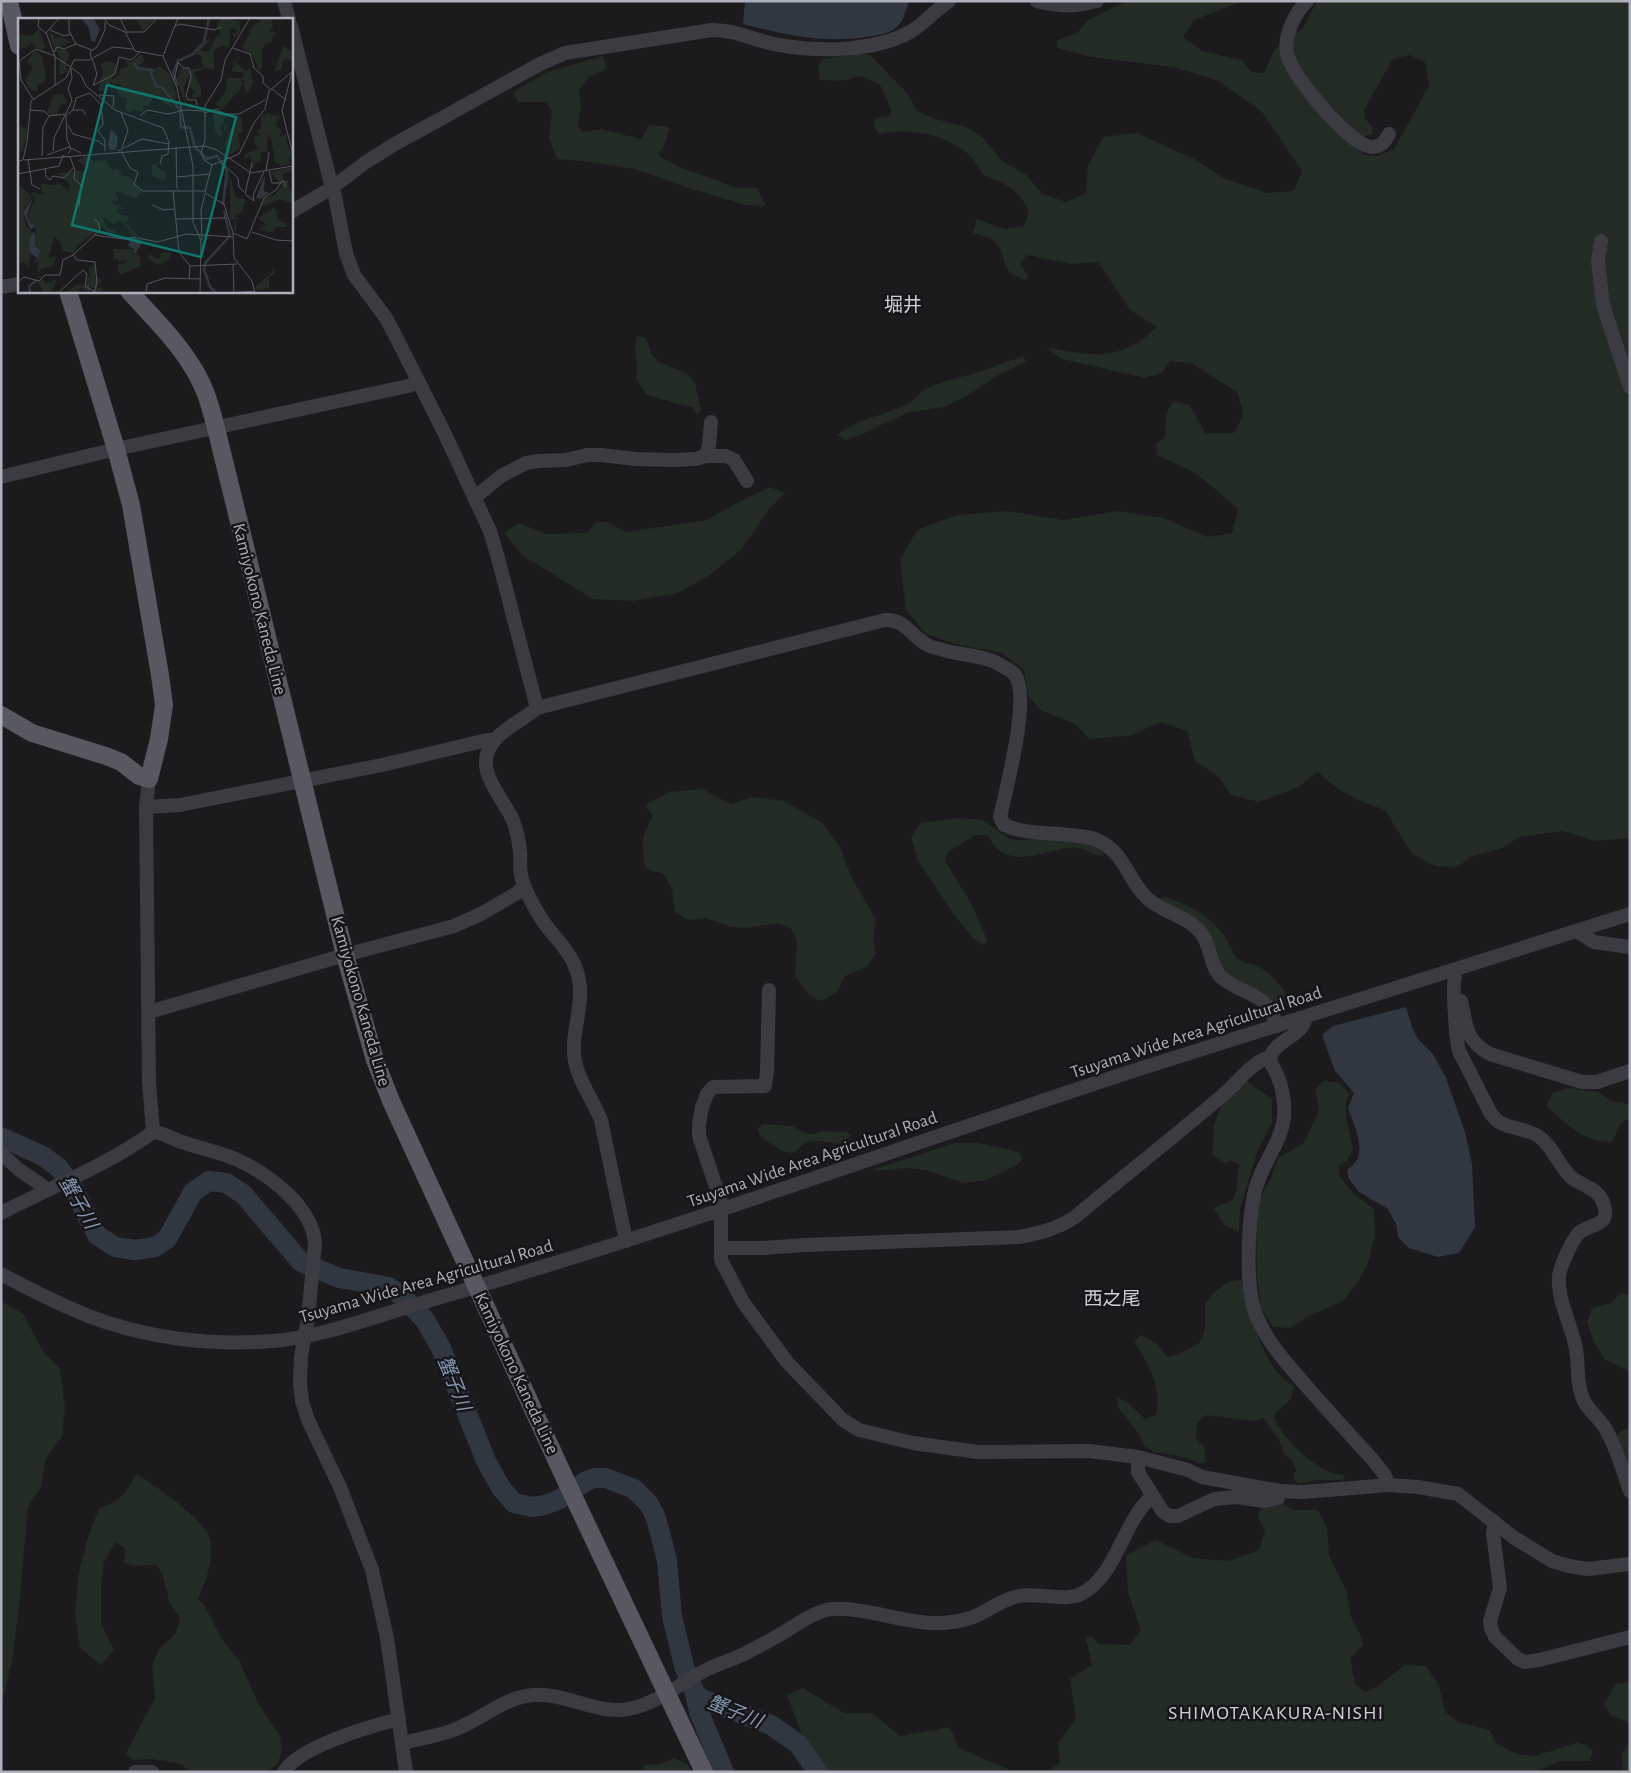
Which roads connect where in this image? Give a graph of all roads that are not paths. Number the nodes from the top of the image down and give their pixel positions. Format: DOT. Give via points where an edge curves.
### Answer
graph roads {
  1 [pos="9,1"];
  2 [pos="284,1"];
  3 [pos="949,1"];
  4 [pos="1037,1"];
  5 [pos="1097,1"];
  6 [pos="1306,1"];
  7 [pos="290,18"];
  8 [pos="292,30"];
  9 [pos="18,42"];
  10 [pos="1389,134"];
  11 [pos="333,187"];
  12 [pos="292,211"];
  13 [pos="1601,241"];
  14 [pos="18,284"];
  15 [pos="1,287"];
  16 [pos="68,292"];
  17 [pos="131,292"];
  18 [pos="418,382"];
  19 [pos="1630,387"];
  20 [pos="710,422"];
  21 [pos="216,428"];
  22 [pos="116,449"];
  23 [pos="705,456"];
  24 [pos="1,477"];
  25 [pos="747,481"];
  26 [pos="474,498"];
  27 [pos="537,708"];
  28 [pos="1,716"];
  29 [pos="493,740"];
  30 [pos="149,779"];
  31 [pos="302,781"];
  32 [pos="146,808"];
  33 [pos="524,886"];
  34 [pos="1630,914"];
  35 [pos="1577,931"];
  36 [pos="1630,947"];
  37 [pos="345,955"];
  38 [pos="1454,973"];
  39 [pos="769,990"];
  40 [pos="149,1012"];
  41 [pos="1306,1017"];
  42 [pos="1277,1026"];
  43 [pos="1270,1057"];
  44 [pos="1630,1071"];
  45 [pos="153,1132"];
  46 [pos="1,1153"];
  47 [pos="47,1189"];
  48 [pos="721,1210"];
  49 [pos="1,1213"];
  50 [pos="626,1241"];
  51 [pos="721,1248"];
  52 [pos="1,1274"];
  53 [pos="478,1287"];
  54 [pos="306,1336"];
  55 [pos="1138,1457"];
  56 [pos="1389,1485"];
  57 [pos="1280,1491"];
  58 [pos="1630,1491"];
  59 [pos="1152,1496"];
  60 [pos="1494,1522"];
  61 [pos="1630,1564"];
  62 [pos="1630,1637"];
  63 [pos="666,1693"];
  64 [pos="400,1719"];
  65 [pos="403,1743"];
  66 [pos="135,1772"];
  67 [pos="152,1772"];
  68 [pos="284,1772"];
  69 [pos="406,1772"];
  70 [pos="704,1772"];
  1 -- 9 [label="main road"];
  2 -- 7 [label="street"];
  3 -- 11 [label="street" via="912,31 874,45 846,48 786,46 727,30 712,30 565,53 396,144"];
  4 -- 5 [label="street" via="1063,7"];
  6 -- 10 [label="street" via="1290,26 1287,45 1288,57 1306,88 1357,142 1379,147"];
  8 -- 11 [label="street"];
  11 -- 12 [label="street"];
  11 -- 18 [label="street" via="346,253 354,275 386,318"];
  13 -- 19 [label="street" via="1598,262 1603,305"];
  14 -- 15 [label="street"];
  16 -- 22 [label="main road"];
  17 -- 21 [label="main road, Kamiyokono Kaneda Line" via="178,345 192,366 206,394"];
  18 -- 21 [label="street"];
  18 -- 26 [label="street"];
  20 -- 23 [label="street" via="709,446"];
  21 -- 22 [label="street"];
  21 -- 31 [label="main road, Kamiyokono Kaneda Line"];
  22 -- 24 [label="street"];
  22 -- 30 [label="main road" via="131,505 164,705"];
  23 -- 25 [label="street" via="726,456 734,460"];
  23 -- 26 [label="street" via="635,460 601,455 538,460 501,476"];
  26 -- 27 [label="street" via="490,531"];
  27 -- 29 [label="street"];
  27 -- 42 [label="street" via="885,620 899,621 926,644 1001,664 1015,675 1020,687 1021,705 1000,817 1004,825 1031,832 1095,838 1111,847 1146,898 1197,928 1207,942 1221,977 1265,1003"];
  28 -- 30 [label="main road" via="32,733 121,762 139,776"];
  29 -- 31 [label="street"];
  29 -- 33 [label="street" via="485,761 491,783 513,820"];
  30 -- 32 [label="street"];
  31 -- 32 [label="street" via="180,806"];
  31 -- 37 [label="main road, Kamiyokono Kaneda Line"];
  32 -- 40 [label="street"];
  33 -- 37 [label="street" via="481,914 454,926"];
  33 -- 50 [label="street" via="549,931 564,946 581,985 575,1061 602,1120"];
  34 -- 35 [label="street, Tsuyama Wide Area Agricultural Road"];
  35 -- 36 [label="street" via="1594,942"];
  35 -- 38 [label="street, Tsuyama Wide Area Agricultural Road"];
  37 -- 40 [label="street"];
  37 -- 53 [label="main road, Kamiyokono Kaneda Line" via="375,1060 391,1101"];
  38 -- 41 [label="street, Tsuyama Wide Area Agricultural Road"];
  38 -- 44 [label="street" via="1470,1038 1490,1054 1582,1082 1602,1080"];
  38 -- 58 [label="street" via="1456,1041 1491,1114 1499,1122 1538,1136 1567,1173 1602,1199 1604,1218 1600,1224 1579,1232 1565,1256 1559,1275 1560,1294 1576,1349 1580,1391 1608,1433"];
  39 -- 48 [label="street" via="765,1086 713,1087 702,1107 699,1136"];
  40 -- 45 [label="street"];
  41 -- 42 [label="street, Tsuyama Wide Area Agricultural Road"];
  41 -- 43 [label="street" via="1303,1027"];
  42 -- 48 [label="street, Tsuyama Wide Area Agricultural Road" via="1136,1070"];
  43 -- 51 [label="street" via="1254,1064 1225,1093 1060,1227 1019,1237"];
  43 -- 56 [label="street" via="1279,1079 1284,1118 1254,1193 1249,1255 1252,1300 1274,1349 1373,1460"];
  45 -- 47 [label="street" via="114,1158"];
  45 -- 54 [label="street" via="240,1161 294,1199 307,1216 314,1234 314,1259"];
  46 -- 47 [label="street"];
  47 -- 49 [label="street"];
  48 -- 50 [label="street, Tsuyama Wide Area Agricultural Road"];
  48 -- 51 [label="street"];
  50 -- 53 [label="street, Tsuyama Wide Area Agricultural Road"];
  51 -- 55 [label="street" via="721,1260 743,1302 787,1362 843,1420 859,1430 913,1443 978,1452 1089,1451"];
  52 -- 54 [label="street, Tsuyama Wide Area Agricultural Road" via="88,1316 159,1336 223,1342 273,1341"];
  53 -- 54 [label="street, Tsuyama Wide Area Agricultural Road"];
  53 -- 63 [label="main road, Kamiyokono Kaneda Line"];
  54 -- 64 [label="street" via="301,1356 302,1401 372,1570"];
  55 -- 57 [label="street" via="1188,1470 1202,1477"];
  55 -- 59 [label="street" via="1138,1472"];
  56 -- 57 [label="street"];
  56 -- 60 [label="street" via="1458,1494"];
  57 -- 59 [label="street" via="1278,1498 1264,1502 1236,1497 1214,1499 1178,1516 1163,1512"];
  59 -- 63 [label="street" via="1133,1518 1108,1569 1099,1581 1080,1595 1018,1596 979,1615 944,1623 824,1610"];
  60 -- 61 [label="street" via="1552,1561 1588,1569"];
  60 -- 62 [label="street" via="1500,1588 1490,1621 1491,1628 1495,1637 1518,1659 1525,1662 1539,1660"];
  63 -- 65 [label="street" via="632,1708 616,1709 536,1694 521,1696 458,1728"];
  63 -- 70 [label="main road, Kamiyokono Kaneda Line"];
  64 -- 65 [label="street"];
  64 -- 68 [label="street" via="311,1749 296,1758"];
  65 -- 69 [label="street"];
  66 -- 67 [label="street"];
}
